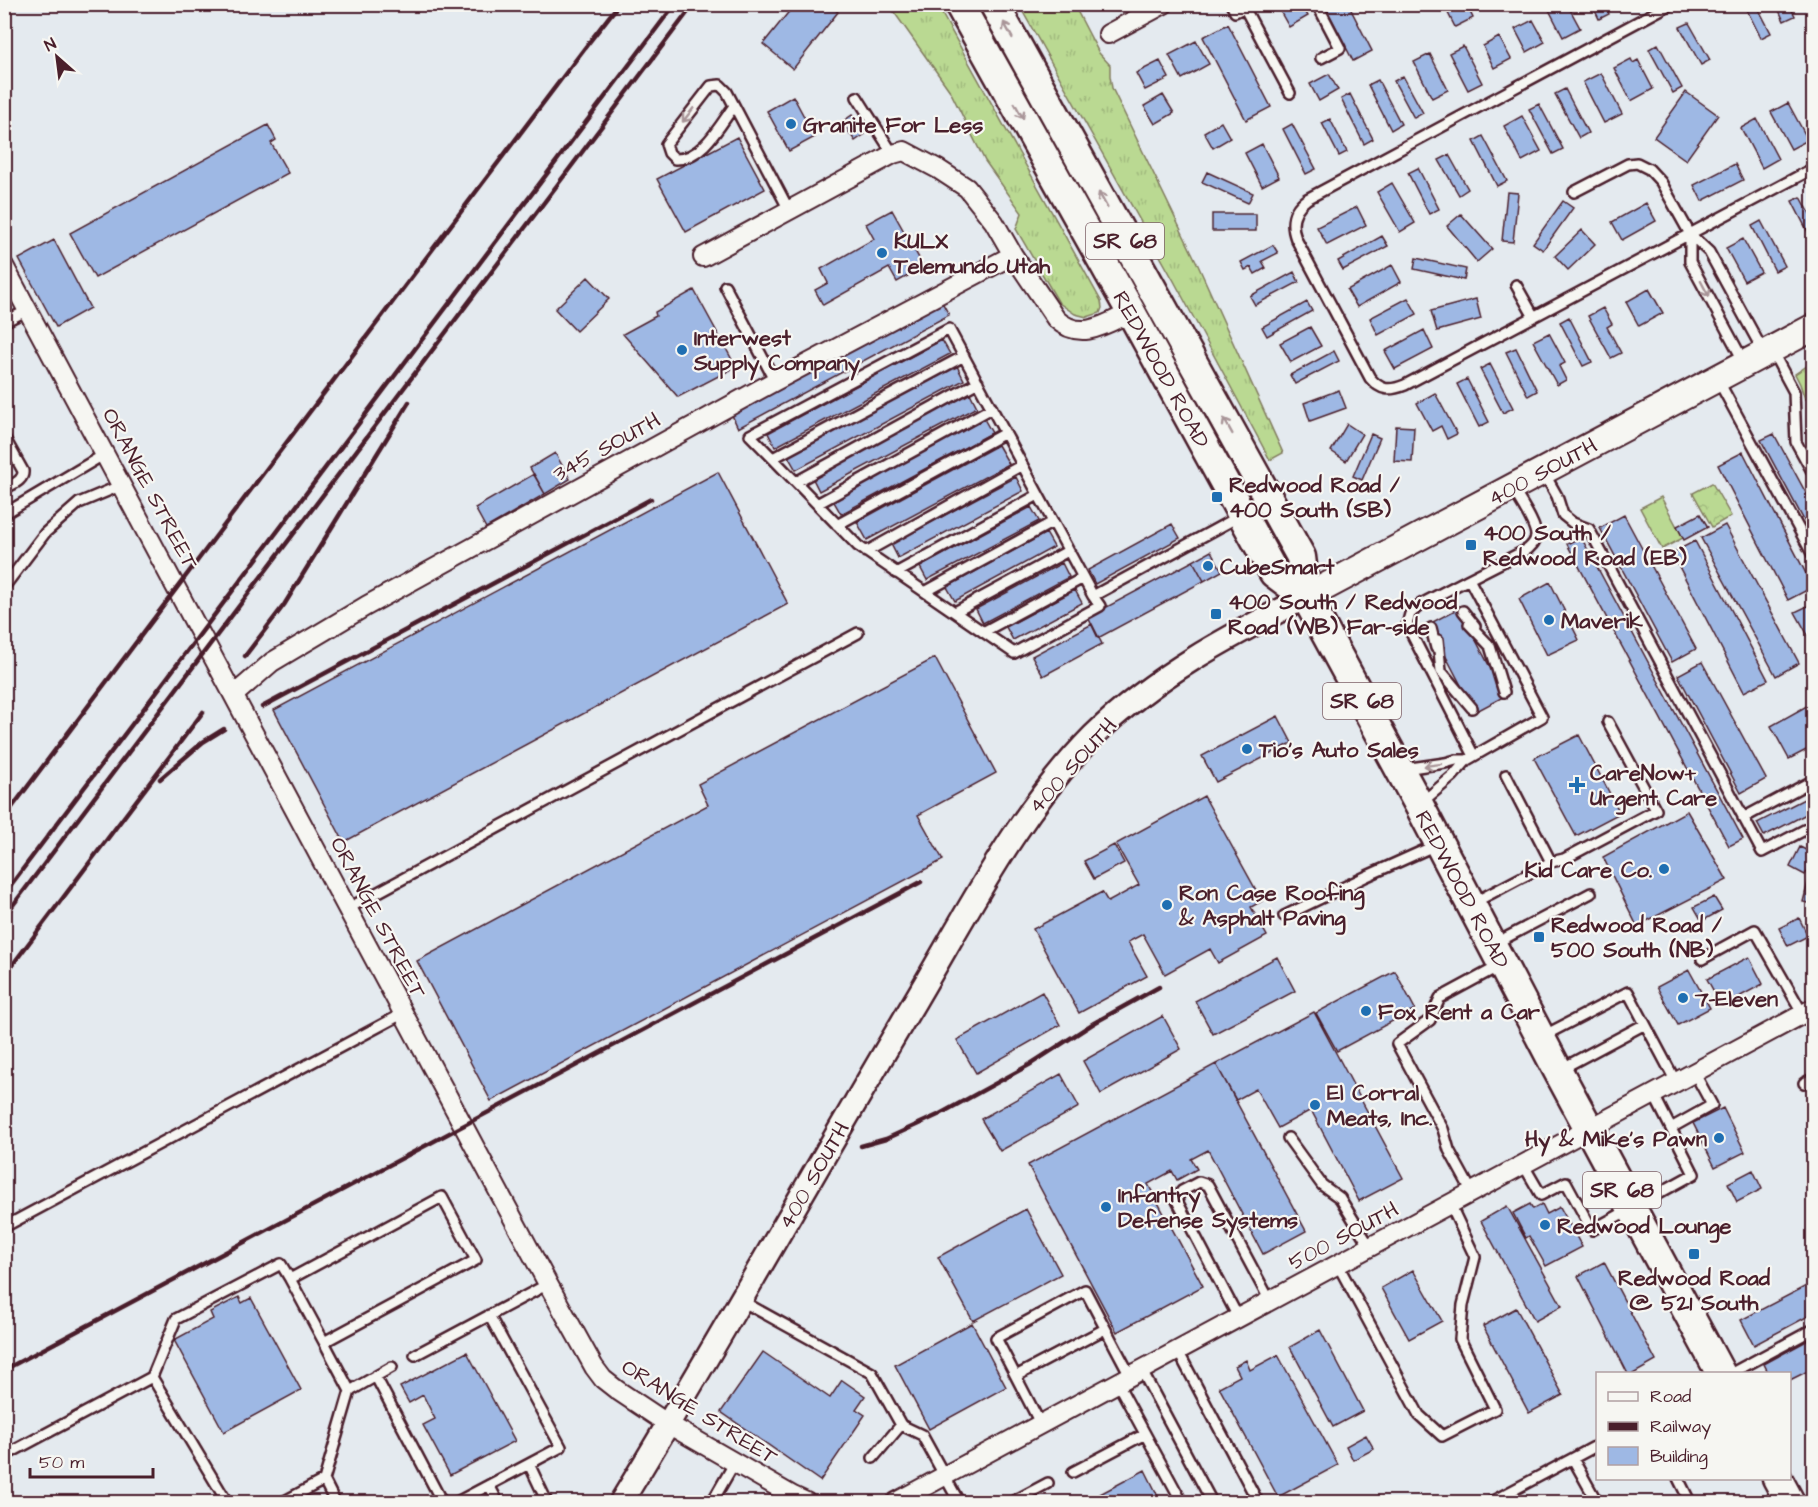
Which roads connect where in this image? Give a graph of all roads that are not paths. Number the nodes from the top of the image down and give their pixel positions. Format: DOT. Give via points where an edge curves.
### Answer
graph roads {
  1 [pos="959,4"];
  2 [pos="994,4"];
  3 [pos="1164,4"];
  4 [pos="1231,4"];
  5 [pos="1317,4"];
  6 [pos="1671,4"];
  7 [pos="1247,6"];
  8 [pos="1108,34"];
  9 [pos="1321,58"];
  10 [pos="1290,93"];
  11 [pos="857,97"];
  12 [pos="734,106"];
  13 [pos="893,154"];
  14 [pos="1814,168"];
  15 [pos="1574,192"];
  16 [pos="789,210"];
  17 [pos="1690,234"];
  18 [pos="1012,255"];
  19 [pos="703,257"];
  20 [pos="4,266"];
  21 [pos="1516,285"];
  22 [pos="724,286"];
  23 [pos="28,310"];
  24 [pos="1131,312"];
  25 [pos="1534,317"];
  26 [pos="4,322"];
  27 [pos="1814,327"];
  28 [pos="1760,355"];
  29 [pos="964,356"];
  30 [pos="1717,378"];
  31 [pos="775,381"];
  32 [pos="978,382"];
  33 [pos="992,408"];
  34 [pos="1005,433"];
  35 [pos="4,437"];
  36 [pos="105,454"];
  37 [pos="772,458"];
  38 [pos="1022,465"];
  39 [pos="1542,471"];
  40 [pos="1814,475"];
  41 [pos="796,483"];
  42 [pos="122,485"];
  43 [pos="1512,487"];
  44 [pos="4,489"];
  45 [pos="1038,495"];
  46 [pos="817,504"];
  47 [pos="4,514"];
  48 [pos="1242,515"];
  49 [pos="1053,522"];
  50 [pos="837,525"];
  51 [pos="1068,551"];
  52 [pos="866,552"];
  53 [pos="1814,557"];
  54 [pos="896,573"];
  55 [pos="1083,578"];
  56 [pos="1469,579"];
  57 [pos="4,587"];
  58 [pos="925,592"];
  59 [pos="1093,596"];
  60 [pos="1306,597"];
  61 [pos="1463,611"];
  62 [pos="954,612"];
  63 [pos="1469,624"];
  64 [pos="1431,628"];
  65 [pos="983,632"];
  66 [pos="858,633"];
  67 [pos="1438,640"];
  68 [pos="1501,640"];
  69 [pos="1479,642"];
  70 [pos="1490,646"];
  71 [pos="1448,658"];
  72 [pos="1488,661"];
  73 [pos="1437,674"];
  74 [pos="1456,678"];
  75 [pos="1498,680"];
  76 [pos="1504,692"];
  77 [pos="234,695"];
  78 [pos="1466,696"];
  79 [pos="1472,708"];
  80 [pos="1608,722"];
  81 [pos="1470,758"];
  82 [pos="1400,770"];
  83 [pos="1506,775"];
  84 [pos="1814,780"];
  85 [pos="1419,805"];
  86 [pos="1743,818"];
  87 [pos="1814,825"];
  88 [pos="1439,844"];
  89 [pos="1551,862"];
  90 [pos="1591,893"];
  91 [pos="1471,904"];
  92 [pos="347,909"];
  93 [pos="1284,916"];
  94 [pos="1497,955"];
  95 [pos="1702,959"];
  96 [pos="1808,1011"];
  97 [pos="404,1013"];
  98 [pos="1645,1024"];
  99 [pos="1541,1037"];
  100 [pos="1558,1071"];
  101 [pos="1694,1072"];
  102 [pos="1814,1078"];
  103 [pos="1676,1082"];
  104 [pos="1804,1083"];
  105 [pos="1653,1094"];
  106 [pos="1589,1128"];
  107 [pos="1671,1128"];
  108 [pos="1288,1138"];
  109 [pos="1523,1164"];
  110 [pos="1473,1192"];
  111 [pos="1450,1204"];
  112 [pos="1632,1209"];
  113 [pos="4,1227"];
  114 [pos="1370,1248"];
  115 [pos="1338,1265"];
  116 [pos="290,1279"];
  117 [pos="548,1284"];
  118 [pos="740,1300"];
  119 [pos="1270,1301"];
  120 [pos="489,1315"];
  121 [pos="1239,1318"];
  122 [pos="1105,1329"];
  123 [pos="1814,1329"];
  124 [pos="324,1342"];
  125 [pos="1178,1351"];
  126 [pos="415,1354"];
  127 [pos="392,1367"];
  128 [pos="1720,1372"];
  129 [pos="1734,1372"];
  130 [pos="1016,1376"];
  131 [pos="152,1377"];
  132 [pos="376,1377"];
  133 [pos="1130,1377"];
  134 [pos="350,1391"];
  135 [pos="668,1424"];
  136 [pos="901,1425"];
  137 [pos="1041,1425"];
  138 [pos="1145,1434"];
  139 [pos="1596,1446"];
  140 [pos="4,1456"];
  141 [pos="873,1458"];
  142 [pos="1573,1459"];
  143 [pos="735,1462"];
  144 [pos="529,1464"];
  145 [pos="1073,1472"];
  146 [pos="945,1477"];
  147 [pos="324,1480"];
  148 [pos="1678,1480"];
  149 [pos="1048,1483"];
  150 [pos="489,1485"];
  151 [pos="1507,1499"];
  152 [pos="227,1503"];
  153 [pos="283,1503"];
  154 [pos="335,1503"];
  155 [pos="442,1503"];
  156 [pos="457,1503"];
  157 [pos="498,1503"];
  158 [pos="547,1503"];
  159 [pos="621,1503"];
  160 [pos="712,1503"];
  161 [pos="806,1503"];
  162 [pos="896,1503"];
  163 [pos="959,1503"];
  164 [pos="1012,1503"];
  165 [pos="1182,1503"];
  166 [pos="1212,1503"];
  167 [pos="1258,1503"];
  168 [pos="1491,1503"];
  169 [pos="1597,1503"];
  170 [pos="1690,1503"];
  1 -- 24 [label="main road, REDWOOD ROAD / SR 68, one-way"];
  60 -- 2 [label="main road, REDWOOD ROAD / SR 68, one-way" via="1301,557"];
  3 -- 8 [label="street"];
  4 -- 7 [label="lane" via="1235,12"];
  5 -- 9 [label="lane" via="1340,48"];
  6 -- 25 [label="lane" via="1307,199 1296,210 1292,224 1296,239 1370,378 1382,390 1405,385"];
  7 -- 10 [label="lane"];
  11 -- 13 [label="lane"];
  12 -- 12 [label="lane, one-way" via="720,85 711,86 666,144 669,153 675,159 684,159 698,152"];
  12 -- 16 [label="lane"];
  13 -- 16 [label="street"];
  13 -- 18 [label="street" via="904,151 967,188 994,222"];
  14 -- 17 [label="lane"];
  15 -- 17 [label="lane" via="1628,164 1637,164 1649,169 1661,182"];
  16 -- 19 [label="street"];
  17 -- 25 [label="lane"];
  17 -- 28 [label="lane" via="1709,252"];
  17 -- 28 [label="lane, one-way" via="1690,262"];
  18 -- 24 [label="street" via="1064,326 1084,331"];
  18 -- 31 [label="street, 345 SOUTH"];
  20 -- 23 [label="street, ORANGE STREET"];
  21 -- 25 [label="lane"];
  22 -- 31 [label="lane"];
  23 -- 26 [label="lane"];
  23 -- 36 [label="street, ORANGE STREET"];
  24 -- 48 [label="main road, REDWOOD ROAD / SR 68"];
  27 -- 28 [label="main road, 400 SOUTH"];
  28 -- 30 [label="main road, 400 SOUTH"];
  28 -- 40 [label="lane" via="1794,392 1796,442"];
  29 -- 32 [label="lane"];
  29 -- 37 [label="lane"];
  29 -- 37 [label="lane" via="949,328 750,435"];
  30 -- 39 [label="main road, 400 SOUTH"];
  30 -- 53 [label="lane"];
  31 -- 77 [label="street, 345 SOUTH" via="366,606 272,662"];
  32 -- 33 [label="lane"];
  32 -- 41 [label="lane"];
  33 -- 34 [label="lane"];
  33 -- 46 [label="lane"];
  34 -- 38 [label="lane"];
  34 -- 50 [label="lane"];
  35 -- 44 [label="lane" via="23,471 21,479"];
  36 -- 42 [label="street, ORANGE STREET"];
  36 -- 47 [label="lane"];
  37 -- 41 [label="lane"];
  38 -- 45 [label="lane"];
  38 -- 52 [label="lane"];
  39 -- 43 [label="main road, 400 SOUTH"];
  39 -- 86 [label="lane" via="1563,515 1589,529"];
  41 -- 46 [label="lane"];
  42 -- 57 [label="lane" via="79,503 45,533"];
  42 -- 77 [label="street, ORANGE STREET"];
  43 -- 56 [label="lane" via="1534,527 1534,543"];
  43 -- 60 [label="main road, 400 SOUTH"];
  45 -- 49 [label="lane"];
  45 -- 54 [label="lane"];
  46 -- 50 [label="lane"];
  48 -- 59 [label="lane"];
  48 -- 60 [label="main road, REDWOOD ROAD / SR 68" via="1274,573"];
  49 -- 51 [label="lane"];
  49 -- 58 [label="lane"];
  50 -- 52 [label="lane"];
  51 -- 55 [label="lane"];
  51 -- 62 [label="lane"];
  52 -- 54 [label="lane"];
  54 -- 58 [label="lane"];
  55 -- 59 [label="lane"];
  55 -- 65 [label="lane"];
  56 -- 68 [label="lane"];
  56 -- 73 [label="lane" via="1410,614 1407,625"];
  58 -- 62 [label="lane"];
  59 -- 65 [label="lane" via="1100,606 1014,653"];
  60 -- 82 [label="main road, REDWOOD ROAD / SR 68"];
  60 -- 118 [label="street, 400 SOUTH" via="1206,650 1151,687 1113,717 1041,796 983,886"];
  61 -- 70 [label="lane"];
  62 -- 65 [label="lane"];
  63 -- 70 [label="lane"];
  64 -- 73 [label="lane"];
  66 -- 92 [label="lane"];
  67 -- 73 [label="lane"];
  68 -- 70 [label="lane"];
  68 -- 81 [label="lane" via="1542,717"];
  69 -- 70 [label="lane"];
  70 -- 72 [label="lane"];
  70 -- 75 [label="lane"];
  70 -- 76 [label="lane"];
  71 -- 73 [label="lane"];
  73 -- 74 [label="lane"];
  73 -- 78 [label="lane"];
  73 -- 79 [label="lane"];
  73 -- 81 [label="lane"];
  77 -- 92 [label="street, ORANGE STREET"];
  80 -- 89 [label="lane" via="1656,810 1564,859"];
  81 -- 82 [label="lane, one-way"];
  81 -- 85 [label="lane"];
  82 -- 85 [label="main road, REDWOOD ROAD / SR 68"];
  83 -- 89 [label="lane"];
  84 -- 86 [label="lane"];
  85 -- 88 [label="main road, REDWOOD ROAD / SR 68"];
  86 -- 87 [label="lane" via="1762,852"];
  88 -- 91 [label="main road, REDWOOD ROAD / SR 68"];
  88 -- 93 [label="lane"];
  89 -- 91 [label="lane"];
  90 -- 94 [label="lane"];
  91 -- 94 [label="main road, REDWOOD ROAD / SR 68"];
  92 -- 97 [label="street, ORANGE STREET"];
  94 -- 99 [label="main road, REDWOOD ROAD / SR 68"];
  94 -- 110 [label="lane" via="1440,998 1430,1020 1397,1044"];
  95 -- 96 [label="lane" via="1755,930"];
  96 -- 101 [label="street, 500 SOUTH"];
  97 -- 113 [label="lane"];
  97 -- 117 [label="street, ORANGE STREET"];
  98 -- 99 [label="lane" via="1628,992"];
  98 -- 100 [label="lane"];
  98 -- 103 [label="lane"];
  99 -- 100 [label="main road, REDWOOD ROAD / SR 68"];
  100 -- 106 [label="main road, REDWOOD ROAD / SR 68"];
  101 -- 103 [label="street, 500 SOUTH"];
  101 -- 107 [label="lane" via="1712,1105"];
  102 -- 104 [label="lane"];
  103 -- 105 [label="street, 500 SOUTH"];
  105 -- 106 [label="street, 500 SOUTH"];
  105 -- 107 [label="lane"];
  106 -- 109 [label="street, 500 SOUTH"];
  106 -- 112 [label="main road, REDWOOD ROAD / SR 68"];
  107 -- 112 [label="lane" via="1694,1174"];
  108 -- 114 [label="lane" via="1322,1185 1340,1198"];
  109 -- 110 [label="street, 500 SOUTH"];
  109 -- 112 [label="lane" via="1541,1195 1566,1182 1592,1230"];
  110 -- 111 [label="street, 500 SOUTH"];
  111 -- 114 [label="street, 500 SOUTH"];
  111 -- 115 [label="lane" via="1475,1257 1463,1305 1460,1340 1495,1409 1442,1436 1419,1415"];
  112 -- 128 [label="main road, REDWOOD ROAD / SR 68"];
  114 -- 115 [label="street, 500 SOUTH"];
  115 -- 119 [label="street, 500 SOUTH"];
  116 -- 124 [label="lane"];
  116 -- 124 [label="lane" via="442,1197 476,1260"];
  116 -- 131 [label="lane" via="281,1264 176,1319"];
  117 -- 120 [label="lane"];
  117 -- 135 [label="street, ORANGE STREET" via="603,1379"];
  118 -- 135 [label="street, 400 SOUTH"];
  118 -- 136 [label="lane" via="872,1373"];
  119 -- 121 [label="street, 500 SOUTH"];
  119 -- 121 [label="lane" via="1208,1185 1199,1182 1182,1191 1176,1199"];
  120 -- 126 [label="lane"];
  120 -- 144 [label="lane" via="561,1448"];
  121 -- 125 [label="street, 500 SOUTH"];
  122 -- 130 [label="lane"];
  122 -- 130 [label="lane" via="1085,1290 996,1338"];
  122 -- 133 [label="lane"];
  123 -- 129 [label="lane"];
  124 -- 134 [label="lane"];
  125 -- 133 [label="street, 500 SOUTH"];
  125 -- 167 [label="lane"];
  127 -- 132 [label="lane"];
  130 -- 137 [label="lane"];
  131 -- 140 [label="lane"];
  131 -- 152 [label="lane"];
  132 -- 134 [label="lane"];
  132 -- 155 [label="lane"];
  133 -- 137 [label="street, 500 SOUTH"];
  133 -- 138 [label="lane"];
  133 -- 166 [label="lane"];
  134 -- 147 [label="lane"];
  135 -- 143 [label="street, ORANGE STREET"];
  135 -- 159 [label="street, 400 SOUTH"];
  136 -- 141 [label="lane"];
  136 -- 146 [label="lane" via="922,1435"];
  137 -- 146 [label="street, 500 SOUTH"];
  138 -- 145 [label="lane"];
  138 -- 165 [label="lane"];
  139 -- 142 [label="lane"];
  142 -- 151 [label="lane"];
  142 -- 169 [label="lane"];
  143 -- 160 [label="lane"];
  143 -- 161 [label="street, ORANGE STREET"];
  144 -- 150 [label="lane"];
  144 -- 158 [label="lane"];
  146 -- 162 [label="street, 500 SOUTH"];
  146 -- 163 [label="lane"];
  147 -- 153 [label="lane"];
  147 -- 154 [label="lane"];
  148 -- 170 [label="lane"];
  149 -- 164 [label="lane"];
  150 -- 156 [label="lane"];
  150 -- 157 [label="lane"];
  151 -- 168 [label="lane"];
}
